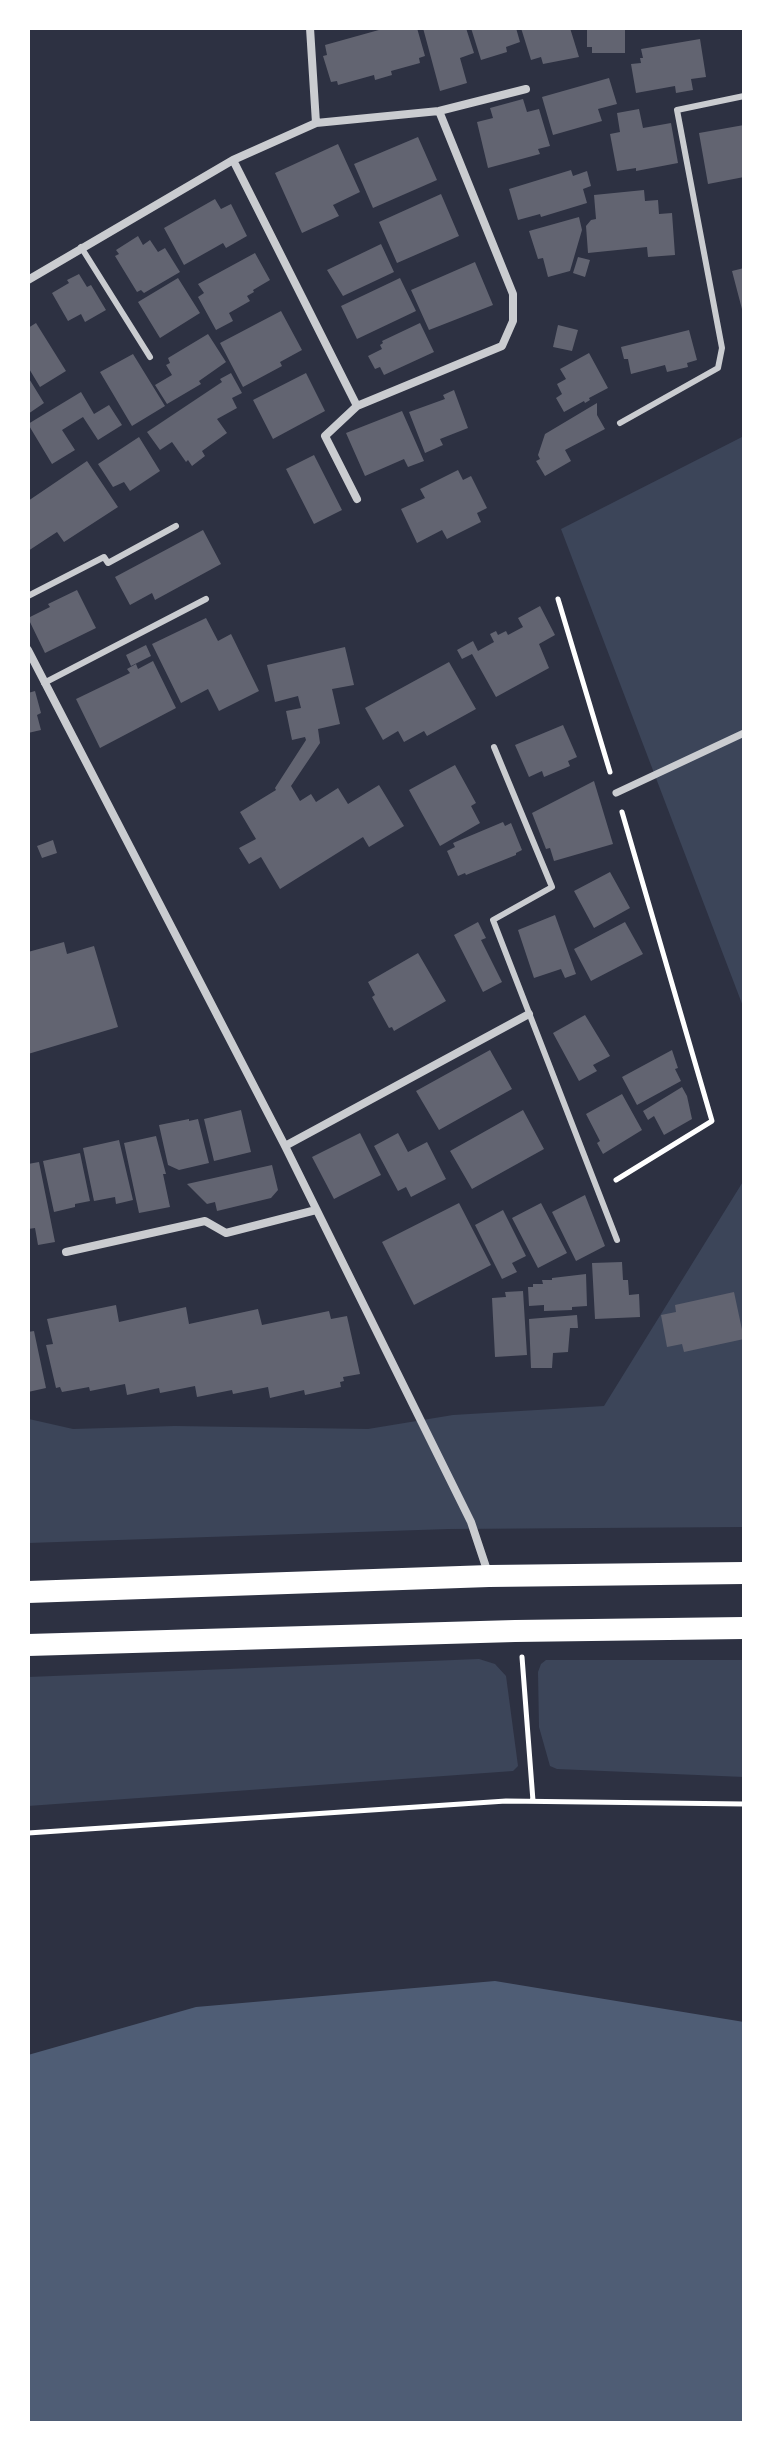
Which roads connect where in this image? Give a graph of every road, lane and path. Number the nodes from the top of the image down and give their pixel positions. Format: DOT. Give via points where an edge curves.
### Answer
graph roads {
  1 [pos="310,28"];
  2 [pos="526,89"];
  3 [pos="744,96"];
  4 [pos="439,111"];
  5 [pos="316,123"];
  6 [pos="233,160"];
  7 [pos="81,247"];
  8 [pos="28,280"];
  9 [pos="150,357"];
  10 [pos="357,406"];
  11 [pos="620,423"];
  12 [pos="357,499"];
  13 [pos="176,526"];
  14 [pos="28,596"];
  15 [pos="206,599"];
  16 [pos="558,599"];
  17 [pos="28,650"];
  18 [pos="44,683"];
  19 [pos="744,733"];
  20 [pos="494,747"];
  21 [pos="616,793"];
  22 [pos="529,1014"];
  23 [pos="285,1146"];
  24 [pos="598,1191"];
  25 [pos="316,1210"];
  26 [pos="617,1240"];
  27 [pos="66,1252"];
  28 [pos="744,1573"];
  29 [pos="489,1576"];
  30 [pos="28,1592"];
  31 [pos="744,1628"];
  32 [pos="28,1645"];
  33 [pos="522,1656"];
  34 [pos="533,1801"];
  35 [pos="744,1804"];
  36 [pos="28,1833"];
  1 -- 5 [label="street"];
  2 -- 4 [label="street"];
  3 -- 11 [label="lane" via="677,110 722,348 718,368"];
  4 -- 5 [label="street"];
  4 -- 10 [label="street" via="513,294 513,321 502,346"];
  5 -- 6 [label="street"];
  6 -- 7 [label="street"];
  6 -- 10 [label="street"];
  7 -- 8 [label="street"];
  7 -- 9 [label="lane"];
  10 -- 12 [label="street" via="325,436"];
  13 -- 14 [label="lane" via="108,563 104,557"];
  15 -- 18 [label="lane"];
  16 -- 21 [label="path"];
  17 -- 18 [label="street"];
  18 -- 23 [label="street"];
  19 -- 21 [label="street"];
  20 -- 22 [label="lane" via="552,887 493,920"];
  21 -- 24 [label="path" via="712,1121"];
  22 -- 23 [label="street"];
  22 -- 24 [label="lane"];
  23 -- 25 [label="street"];
  24 -- 26 [label="lane"];
  25 -- 27 [label="street" via="226,1233 205,1221"];
  25 -- 29 [label="street" via="471,1522"];
  28 -- 29 [label="highway"];
  29 -- 30 [label="highway"];
  31 -- 32 [label="highway"];
  33 -- 34 [label="path"];
  34 -- 35 [label="path"];
  34 -- 36 [label="path"];
}
